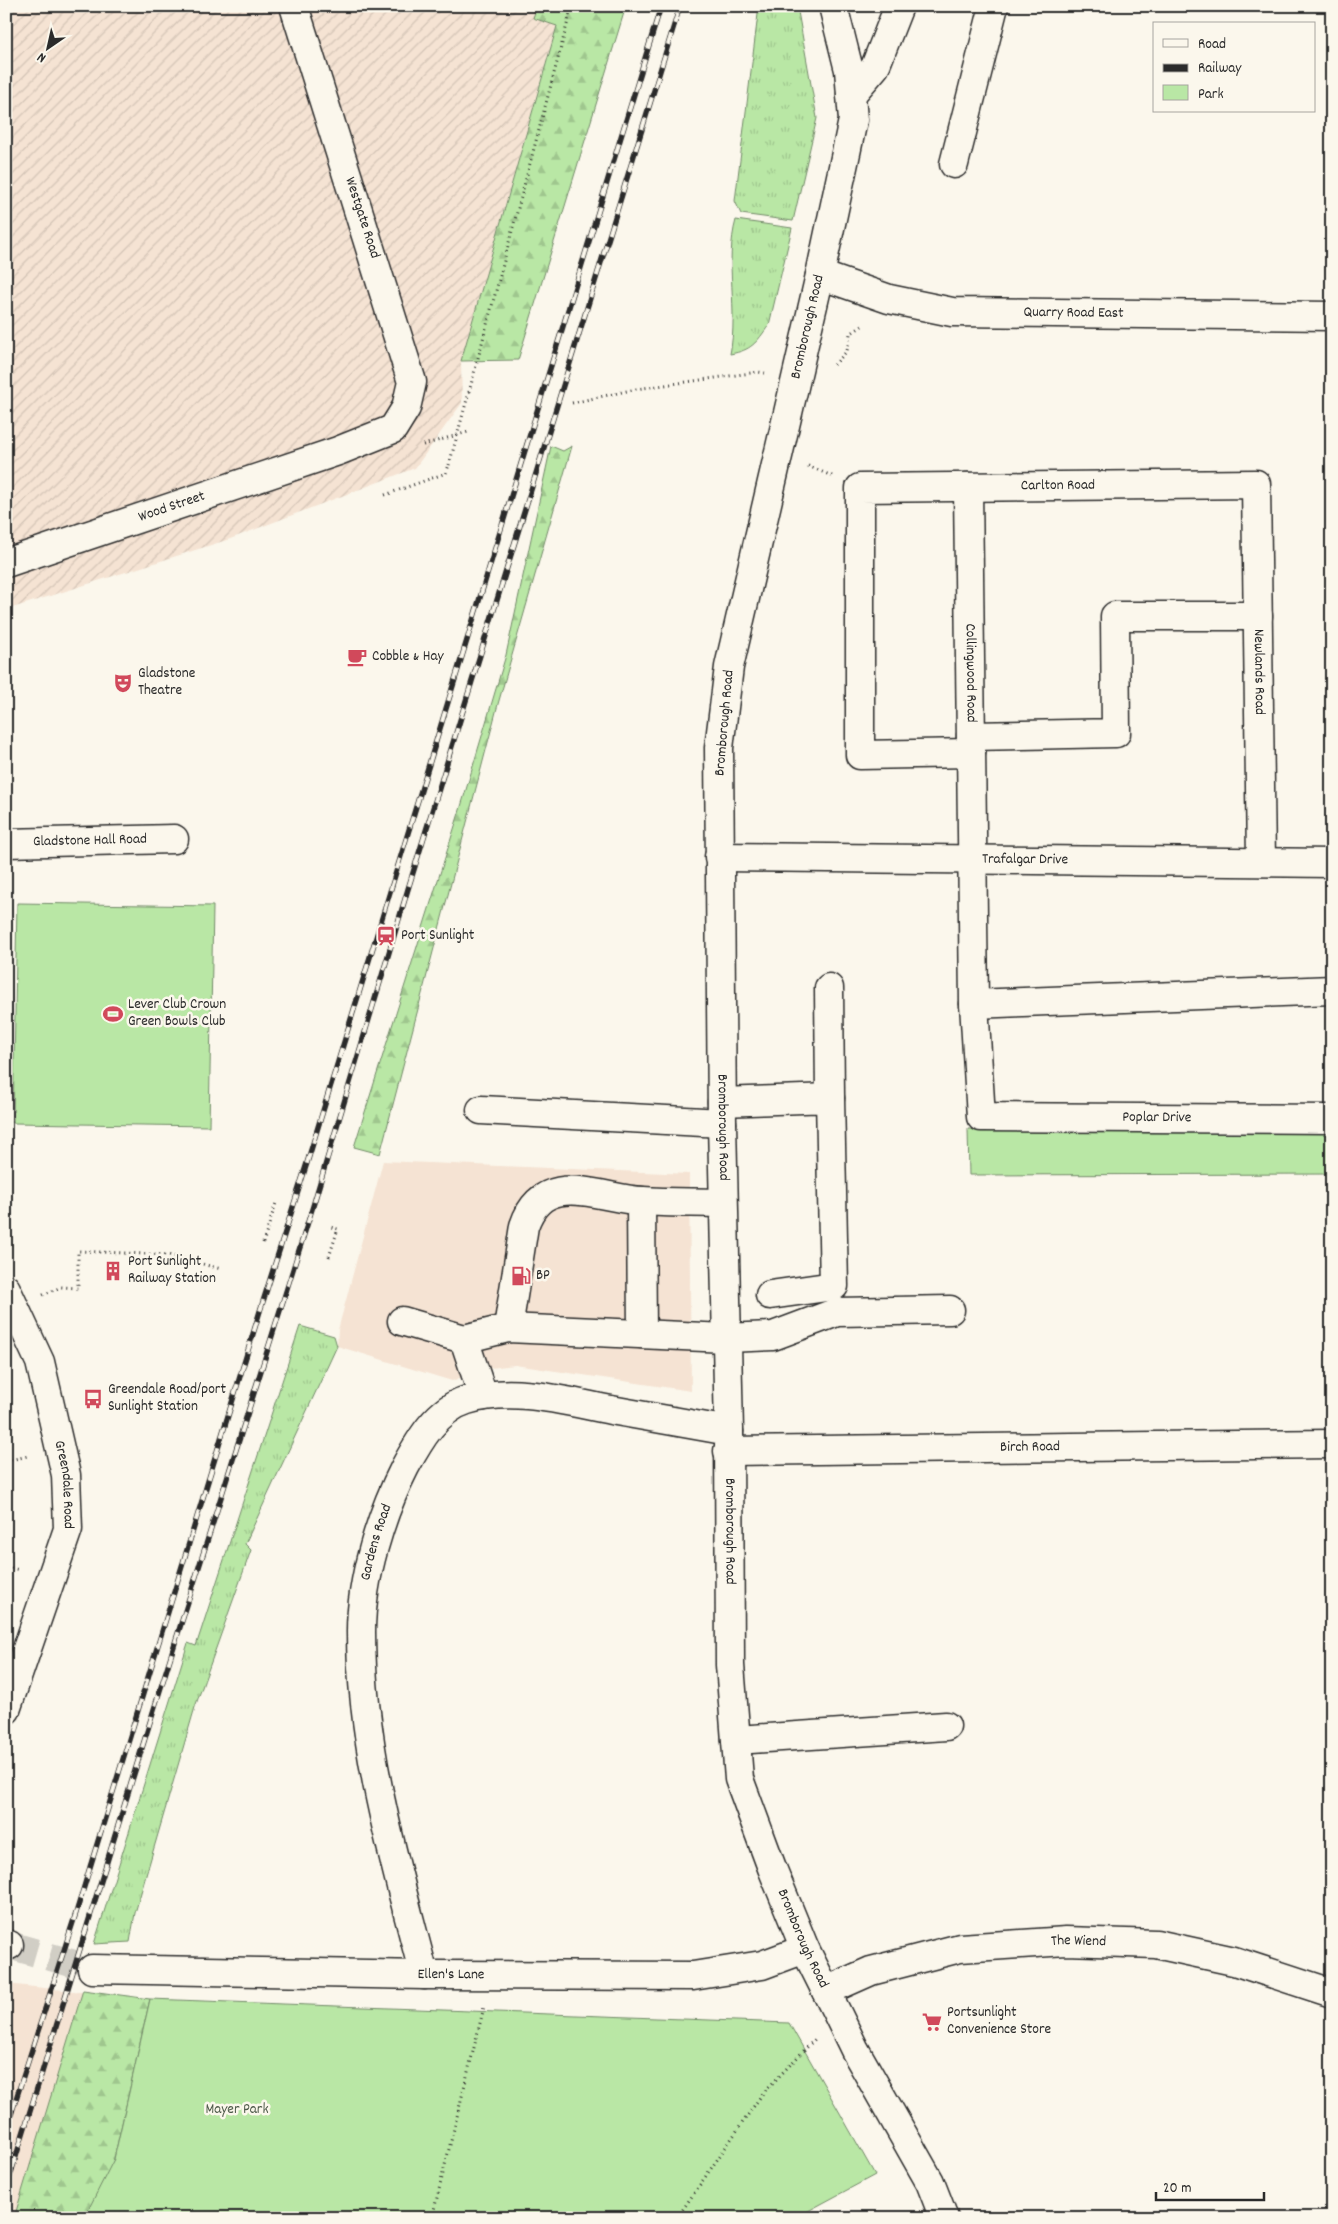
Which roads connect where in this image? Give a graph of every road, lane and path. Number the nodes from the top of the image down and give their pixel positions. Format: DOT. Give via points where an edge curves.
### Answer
graph roads {
  1 [pos="294,6"];
  2 [pos="572,6"];
  3 [pos="833,6"];
  4 [pos="899,6"];
  5 [pos="994,6"];
  6 [pos="851,94"];
  7 [pos="954,164"];
  8 [pos="820,275"];
  9 [pos="1332,316"];
  10 [pos="866,326"];
  11 [pos="797,376"];
  12 [pos="572,403"];
  13 [pos="393,429"];
  14 [pos="779,454"];
  15 [pos="1256,484"];
  16 [pos="968,487"];
  17 [pos="860,488"];
  18 [pos="385,495"];
  19 [pos="6,562"];
  20 [pos="1258,616"];
  21 [pos="971,744"];
  22 [pos="174,839"];
  23 [pos="6,843"];
  24 [pos="719,857"];
  25 [pos="972,859"];
  26 [pos="1261,862"];
  27 [pos="1332,863"];
  28 [pos="829,988"];
  29 [pos="1332,990"];
  30 [pos="974,1004"];
  31 [pos="830,1098"];
  32 [pos="481,1110"];
  33 [pos="722,1113"];
  34 [pos="981,1116"];
  35 [pos="1332,1119"];
  36 [pos="641,1201"];
  37 [pos="723,1202"];
  38 [pos="276,1203"];
  39 [pos="330,1227"];
  40 [pos="263,1243"];
  41 [pos="329,1257"];
  42 [pos="221,1268"];
  43 [pos="61,1288"];
  44 [pos="6,1289"];
  45 [pos="770,1295"];
  46 [pos="950,1310"];
  47 [pos="402,1321"];
  48 [pos="508,1328"];
  49 [pos="642,1334"];
  50 [pos="726,1338"];
  51 [pos="464,1339"];
  52 [pos="483,1396"];
  53 [pos="728,1441"];
  54 [pos="1332,1444"];
  55 [pos="6,1710"];
  56 [pos="946,1726"];
  57 [pos="736,1740"];
  58 [pos="805,1949"];
  59 [pos="92,1969"];
  60 [pos="424,1975"];
  61 [pos="492,1976"];
  62 [pos="1332,1993"];
  63 [pos="832,2003"];
  64 [pos="432,2218"];
  65 [pos="677,2218"];
  66 [pos="944,2218"];
  1 -- 13 [label="street, Westgate Road" via="412,382 406,408"];
  2 -- 18 [label="path, bridge" via="446,473"];
  3 -- 6 [label="street, Bromborough Road" via="849,70"];
  4 -- 6 [label="street" via="875,67"];
  5 -- 7 [label="street"];
  6 -- 8 [label="street, Bromborough Road" via="852,120"];
  8 -- 9 [label="street, Quarry Road East" via="889,299 952,312"];
  8 -- 11 [label="street, Bromborough Road"];
  10 -- 11 [label="path" via="860,326 850,334 847,351 831,368"];
  11 -- 12 [label="path" via="758,372 636,389"];
  11 -- 14 [label="street, Bromborough Road"];
  13 -- 19 [label="street, Wood Street" via="338,451"];
  14 -- 17 [label="path"];
  14 -- 24 [label="street, Bromborough Road" via="729,666 719,748"];
  15 -- 16 [label="street, Carlton Road"];
  15 -- 20 [label="street, Newlands Road"];
  16 -- 17 [label="street, Carlton Road"];
  16 -- 21 [label="street, Collingwood Road"];
  17 -- 21 [label="street" via="860,755"];
  20 -- 21 [label="street" via="1115,616 1116,734"];
  20 -- 26 [label="street, Newlands Road"];
  21 -- 25 [label="street, Collingwood Road"];
  22 -- 23 [label="street, Gladstone Hall Road"];
  24 -- 25 [label="street, Trafalgar Drive"];
  24 -- 33 [label="street, Bromborough Road"];
  25 -- 26 [label="street, Trafalgar Drive"];
  25 -- 30 [label="street, Collingwood Road"];
  26 -- 27 [label="street, Trafalgar Drive"];
  28 -- 31 [label="street"];
  29 -- 30 [label="street"];
  30 -- 34 [label="street, Collingwood Road"];
  31 -- 33 [label="street"];
  31 -- 45 [label="street" via="834,1286"];
  32 -- 33 [label="street"];
  33 -- 37 [label="street, Bromborough Road"];
  34 -- 35 [label="street, Poplar Drive"];
  36 -- 37 [label="street"];
  36 -- 48 [label="street" via="591,1191 554,1193 540,1198 529,1211 524,1226"];
  36 -- 49 [label="street"];
  37 -- 50 [label="street, Bromborough Road"];
  38 -- 40 [label="path"];
  39 -- 41 [label="path" via="338,1229"];
  42 -- 43 [label="path" via="169,1255 78,1251 78,1288"];
  44 -- 55 [label="street, Greendale Road" via="40,1362 66,1475 68,1529"];
  46 -- 50 [label="street" via="838,1312 773,1336"];
  47 -- 51 [label="street"];
  48 -- 49 [label="street"];
  48 -- 51 [label="street"];
  49 -- 50 [label="street"];
  50 -- 53 [label="street, Bromborough Road"];
  51 -- 52 [label="street"];
  52 -- 53 [label="street, Gardens Road" via="537,1395"];
  52 -- 60 [label="street, Gardens Road" via="443,1412 415,1448 390,1495 366,1584 361,1630 375,1781"];
  53 -- 54 [label="street, Birch Road"];
  53 -- 57 [label="street, Bromborough Road" via="730,1665"];
  56 -- 57 [label="street"];
  57 -- 58 [label="street, Bromborough Road" via="739,1779"];
  58 -- 61 [label="street, Ellen's Lane" via="762,1965 693,1976"];
  58 -- 63 [label="street, Bromborough Road"];
  59 -- 60 [label="street, Ellen's Lane"];
  60 -- 61 [label="street, Ellen's Lane"];
  61 -- 64 [label="path"];
  62 -- 63 [label="street, The Wiend" via="1234,1961 1156,1944 1066,1941 960,1948 871,1971"];
  63 -- 65 [label="path" via="763,2093"];
  63 -- 66 [label="street, Bromborough Road" via="930,2182"];
}
